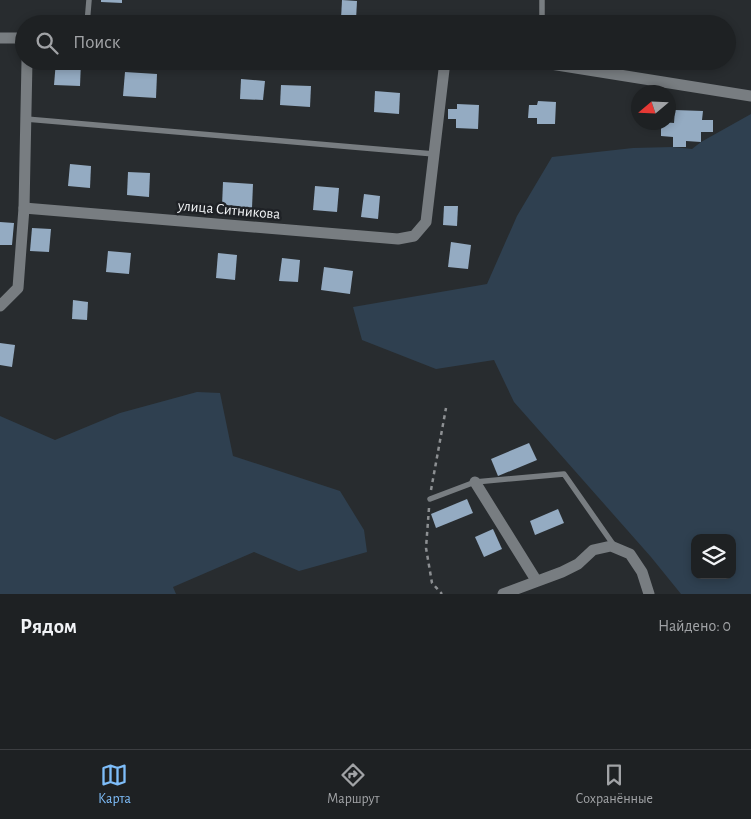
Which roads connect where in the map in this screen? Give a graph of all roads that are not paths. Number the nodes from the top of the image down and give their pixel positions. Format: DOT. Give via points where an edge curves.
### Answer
graph roads {
  1 [pos="89,0"];
  2 [pos="542,0"];
  3 [pos="88,15"];
  4 [pos="542,15"];
  5 [pos="0,38"];
  6 [pos="15,38"];
  7 [pos="27,70"];
  8 [pos="444,70"];
  9 [pos="587,70"];
  10 [pos="751,96"];
  11 [pos="26,118"];
  12 [pos="434,154"];
  13 [pos="24,208"];
  14 [pos="0,306"];
  15 [pos="475,482"];
  16 [pos="430,499"];
  17 [pos="616,548"];
  18 [pos="536,580"];
  19 [pos="503,594"];
  20 [pos="649,594"];
  1 -- 3 [label="lane"];
  2 -- 4 [label="lane"];
  5 -- 6 [label="street"];
  7 -- 11 [label="street"];
  8 -- 12 [label="street"];
  9 -- 10 [label="street"];
  11 -- 12 [label="lane"];
  11 -- 13 [label="street"];
  12 -- 13 [label="street, улица Ситникова" via="426,222 414,236 398,239"];
  13 -- 14 [label="street" via="18,288"];
  15 -- 16 [label="lane"];
  15 -- 17 [label="lane" via="564,474"];
  15 -- 18 [label="street"];
  17 -- 18 [label="street" via="610,546 593,550 578,564"];
  17 -- 20 [label="street" via="630,554 642,572"];
  18 -- 19 [label="street"];
}
